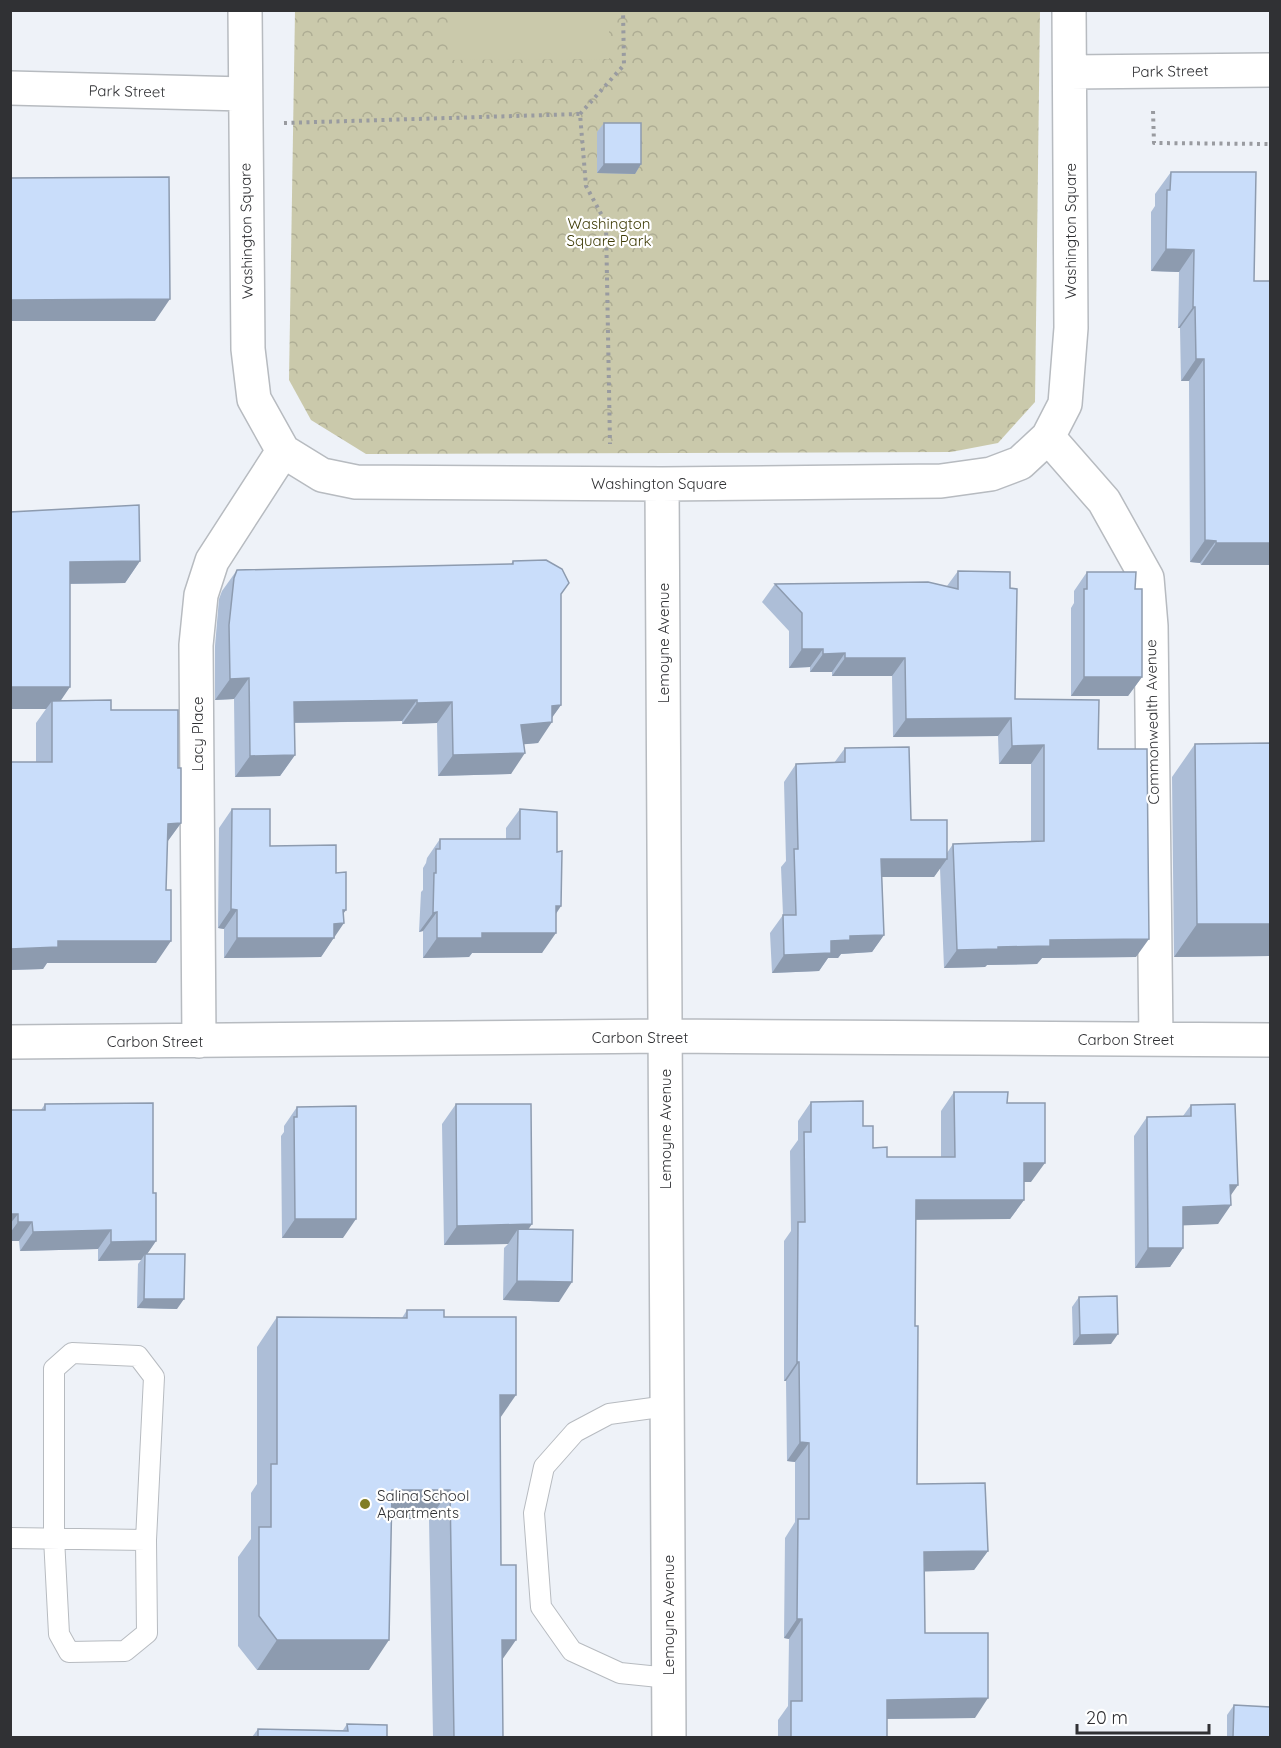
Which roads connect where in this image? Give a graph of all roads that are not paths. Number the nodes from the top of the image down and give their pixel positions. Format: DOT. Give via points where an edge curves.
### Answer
graph roads {
  1 [pos="245,10"];
  2 [pos="1069,10"];
  3 [pos="1270,70"];
  4 [pos="1070,72"];
  5 [pos="10,88"];
  6 [pos="244,109"];
  7 [pos="1048,437"];
  8 [pos="284,451"];
  9 [pos="662,484"];
  10 [pos="665,1036"];
  11 [pos="1156,1039"];
  12 [pos="1270,1040"];
  13 [pos="199,1041"];
  14 [pos="10,1042"];
  15 [pos="667,1406"];
  16 [pos="10,1538"];
  17 [pos="54,1538"];
  18 [pos="146,1540"];
  19 [pos="669,1678"];
  20 [pos="669,1737"];
  1 -- 6 [label="street, Washington Square"];
  2 -- 4 [label="street, Washington Square"];
  3 -- 4 [label="street, Park Street"];
  4 -- 7 [label="street, Washington Square" via="1071,328 1065,404"];
  5 -- 6 [label="street, Park Street"];
  6 -- 8 [label="street, Washington Square" via="249,359 254,399"];
  7 -- 9 [label="street, Washington Square" via="1020,463 991,474 941,481"];
  7 -- 11 [label="street, Commonwealth Avenue" via="1104,501 1147,578 1151,626"];
  8 -- 9 [label="street, Washington Square" via="322,475 356,482"];
  8 -- 13 [label="street, Lacy Place" via="212,561 201,596 196,645"];
  9 -- 10 [label="street, Lemoyne Avenue"];
  10 -- 11 [label="street, Carbon Street"];
  10 -- 13 [label="street, Carbon Street"];
  10 -- 15 [label="street, Lemoyne Avenue"];
  11 -- 12 [label="street, Carbon Street"];
  13 -- 14 [label="street, Carbon Street"];
  15 -- 19 [label="street, Lemoyne Avenue"];
  15 -- 19 [label="lane" via="609,1414 575,1432 544,1467 534,1513 541,1608 572,1651 620,1673"];
  16 -- 17 [label="lane"];
  17 -- 18 [label="lane"];
  17 -- 18 [label="lane" via="59,1634 69,1652 125,1651 147,1634"];
  17 -- 18 [label="lane" via="54,1369 72,1353 138,1356 154,1377"];
  19 -- 20 [label="street, Lemoyne Avenue"];
}
